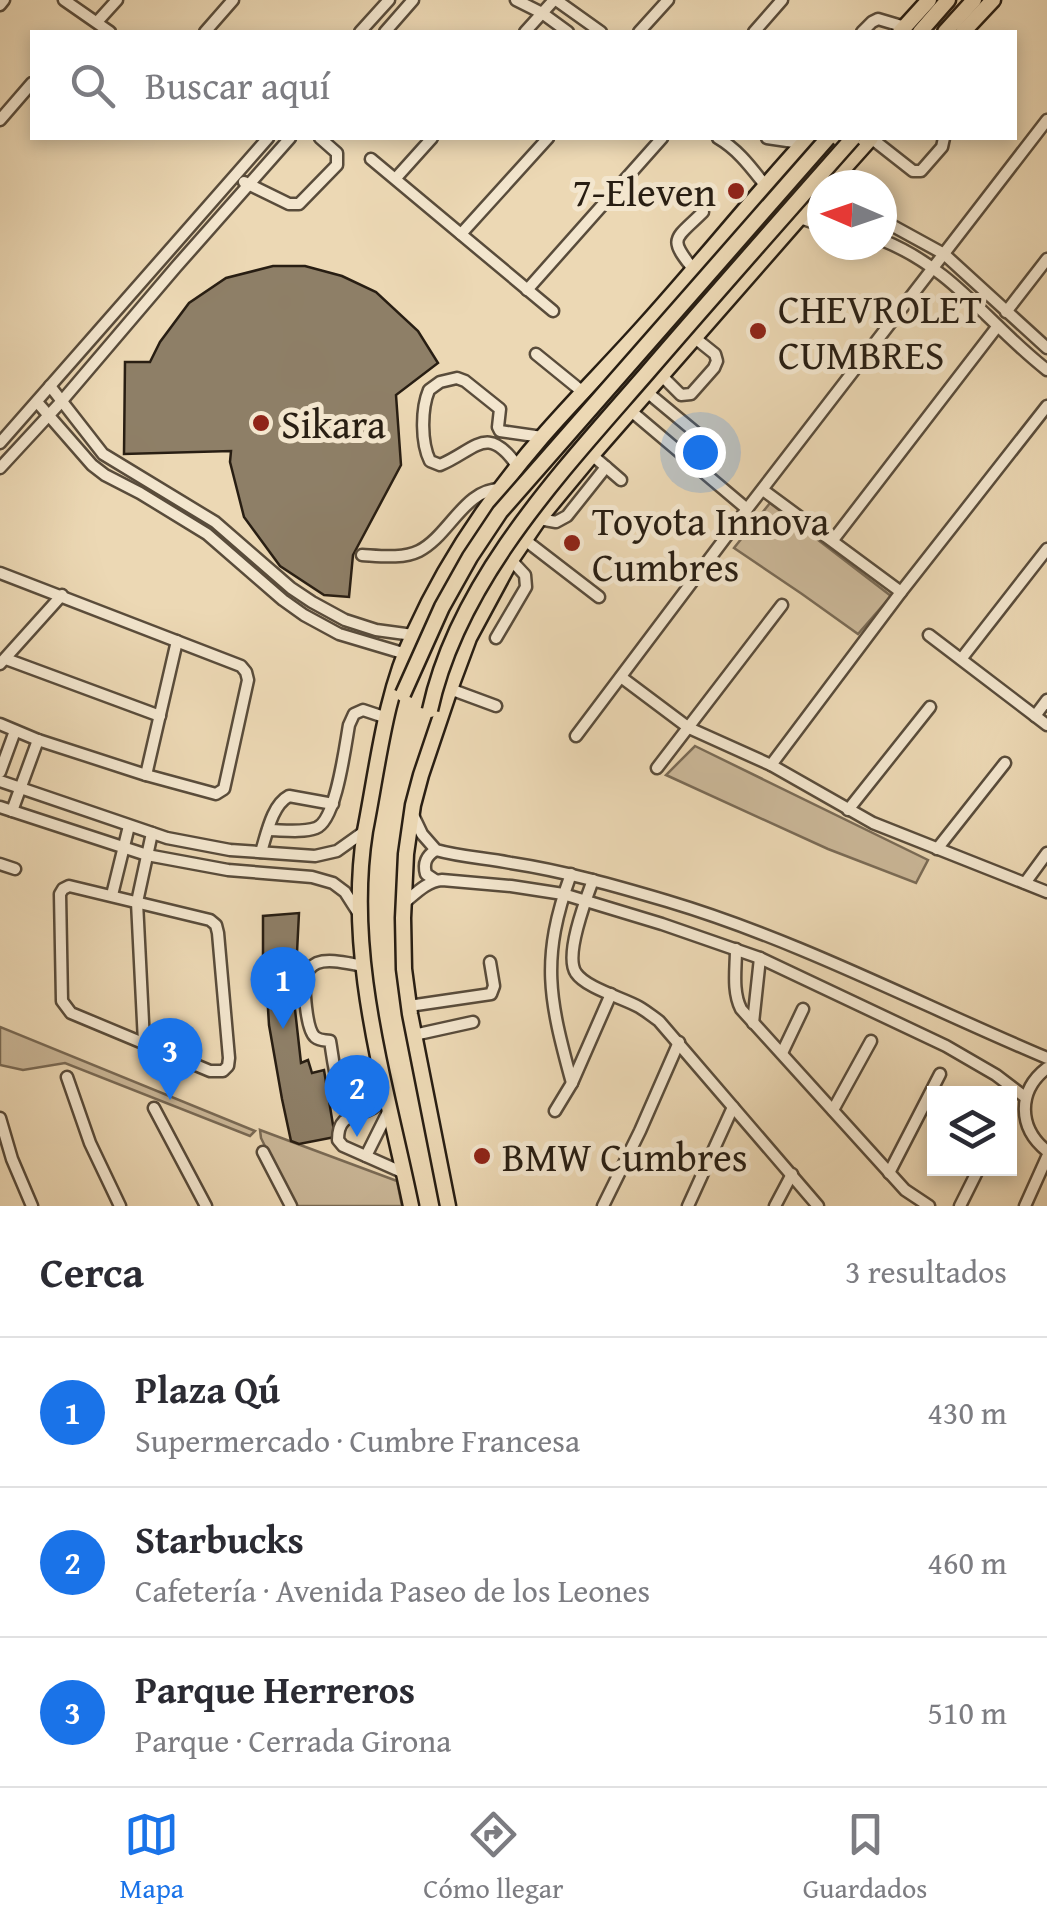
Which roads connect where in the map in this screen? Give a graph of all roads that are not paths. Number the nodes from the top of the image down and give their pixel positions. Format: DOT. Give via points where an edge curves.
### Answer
graph roads {
  1 [pos="64,0"];
  2 [pos="117,0"];
  3 [pos="234,0"];
  4 [pos="389,0"];
  5 [pos="412,0"];
  6 [pos="516,0"];
  7 [pos="555,0"];
  8 [pos="668,0"];
  9 [pos="782,0"];
  10 [pos="929,0"];
  11 [pos="948,0"];
  12 [pos="974,0"];
  13 [pos="993,0"];
  14 [pos="542,14"];
  15 [pos="97,22"];
  16 [pos="107,30"];
  17 [pos="206,30"];
  18 [pos="362,30"];
  19 [pos="387,30"];
  20 [pos="527,30"];
  21 [pos="565,30"];
  22 [pos="598,30"];
  23 [pos="641,30"];
  24 [pos="756,30"];
  25 [pos="864,30"];
  26 [pos="906,30"];
  27 [pos="909,30"];
  28 [pos="909,30"];
  29 [pos="947,30"];
  30 [pos="965,30"];
  31 [pos="30,85"];
  32 [pos="0,120"];
  33 [pos="1047,120"];
  34 [pos="266,140"];
  35 [pos="288,140"];
  36 [pos="322,140"];
  37 [pos="430,140"];
  38 [pos="546,140"];
  39 [pos="660,140"];
  40 [pos="722,140"];
  41 [pos="826,140"];
  42 [pos="861,140"];
  43 [pos="862,140"];
  44 [pos="866,140"];
  45 [pos="944,140"];
  46 [pos="805,141"];
  47 [pos="371,159"];
  48 [pos="830,170"];
  49 [pos="844,170"];
  50 [pos="236,175"];
  51 [pos="396,178"];
  52 [pos="248,184"];
  53 [pos="766,186"];
  54 [pos="807,210"];
  55 [pos="702,212"];
  56 [pos="738,217"];
  57 [pos="800,218"];
  58 [pos="807,220"];
  59 [pos="897,228"];
  60 [pos="461,234"];
  61 [pos="897,246"];
  62 [pos="944,254"];
  63 [pos="768,255"];
  64 [pos="1047,259"];
  65 [pos="935,267"];
  66 [pos="694,270"];
  67 [pos="526,290"];
  68 [pos="552,312"];
  69 [pos="1006,312"];
  70 [pos="996,327"];
  71 [pos="695,338"];
  72 [pos="1047,348"];
  73 [pos="536,354"];
  74 [pos="1047,370"];
  75 [pos="662,376"];
  76 [pos="50,386"];
  77 [pos="648,392"];
  78 [pos="584,393"];
  79 [pos="37,402"];
  80 [pos="61,402"];
  81 [pos="1047,406"];
  82 [pos="631,410"];
  83 [pos="48,416"];
  84 [pos="542,437"];
  85 [pos="706,440"];
  86 [pos="0,443"];
  87 [pos="103,454"];
  88 [pos="592,455"];
  89 [pos="92,465"];
  90 [pos="518,467"];
  91 [pos="0,468"];
  92 [pos="606,468"];
  93 [pos="621,480"];
  94 [pos="501,489"];
  95 [pos="763,490"];
  96 [pos="747,509"];
  97 [pos="539,519"];
  98 [pos="525,540"];
  99 [pos="833,540"];
  100 [pos="1047,549"];
  101 [pos="362,555"];
  102 [pos="511,560"];
  103 [pos="0,573"];
  104 [pos="290,588"];
  105 [pos="901,592"];
  106 [pos="62,595"];
  107 [pos="599,597"];
  108 [pos="283,600"];
  109 [pos="782,604"];
  110 [pos="336,615"];
  111 [pos="330,629"];
  112 [pos="376,630"];
  113 [pos="413,634"];
  114 [pos="929,635"];
  115 [pos="496,638"];
  116 [pos="177,642"];
  117 [pos="373,645"];
  118 [pos="406,654"];
  119 [pos="962,658"];
  120 [pos="3,662"];
  121 [pos="621,677"];
  122 [pos="450,689"];
  123 [pos="1047,700"];
  124 [pos="496,706"];
  125 [pos="930,706"];
  126 [pos="160,716"];
  127 [pos="388,716"];
  128 [pos="1035,716"];
  129 [pos="0,724"];
  130 [pos="1047,725"];
  131 [pos="689,728"];
  132 [pos="15,731"];
  133 [pos="576,736"];
  134 [pos="38,740"];
  135 [pos="1004,763"];
  136 [pos="771,765"];
  137 [pos="657,768"];
  138 [pos="0,772"];
  139 [pos="146,775"];
  140 [pos="421,775"];
  141 [pos="0,781"];
  142 [pos="20,788"];
  143 [pos="332,804"];
  144 [pos="0,806"];
  145 [pos="848,810"];
  146 [pos="12,811"];
  147 [pos="412,813"];
  148 [pos="129,826"];
  149 [pos="268,830"];
  150 [pos="365,831"];
  151 [pos="152,834"];
  152 [pos="123,849"];
  153 [pos="936,849"];
  154 [pos="436,850"];
  155 [pos="261,852"];
  156 [pos="1047,852"];
  157 [pos="147,855"];
  158 [pos="0,864"];
  159 [pos="14,870"];
  160 [pos="570,874"];
  161 [pos="435,880"];
  162 [pos="592,880"];
  163 [pos="1025,883"];
  164 [pos="1047,892"];
  165 [pos="563,894"];
  166 [pos="112,895"];
  167 [pos="586,900"];
  168 [pos="136,902"];
  169 [pos="403,904"];
  170 [pos="360,916"];
  171 [pos="555,925"];
  172 [pos="578,931"];
  173 [pos="736,949"];
  174 [pos="814,954"];
  175 [pos="760,958"];
  176 [pos="490,962"];
  177 [pos="364,966"];
  178 [pos="573,968"];
  179 [pos="549,970"];
  180 [pos="801,978"];
  181 [pos="610,994"];
  182 [pos="409,1006"];
  183 [pos="803,1009"];
  184 [pos="472,1022"];
  185 [pos="753,1024"];
  186 [pos="414,1035"];
  187 [pos="871,1041"];
  188 [pos="144,1042"];
  189 [pos="678,1042"];
  190 [pos="782,1053"];
  191 [pos="1047,1058"];
  192 [pos="1047,1068"];
  193 [pos="940,1074"];
  194 [pos="67,1077"];
  195 [pos="572,1084"];
  196 [pos="384,1091"];
  197 [pos="1026,1098"];
  198 [pos="154,1108"];
  199 [pos="733,1108"];
  200 [pos="555,1110"];
  201 [pos="833,1110"];
  202 [pos="388,1112"];
  203 [pos="0,1118"];
  204 [pos="263,1152"];
  205 [pos="1047,1154"];
  206 [pos="366,1156"];
  207 [pos="889,1173"];
  208 [pos="404,1174"];
  209 [pos="792,1174"];
  210 [pos="975,1176"];
  211 [pos="32,1206"];
  212 [pos="120,1206"];
  213 [pos="206,1206"];
  214 [pos="291,1206"];
  215 [pos="411,1206"];
  216 [pos="448,1206"];
  217 [pos="603,1206"];
  218 [pos="688,1206"];
  219 [pos="775,1206"];
  220 [pos="818,1206"];
  221 [pos="929,1206"];
  222 [pos="960,1206"];
  223 [pos="1025,1206"];
  1 -- 15 [label="street"];
  2 -- 15 [label="street"];
  3 -- 17 [label="street"];
  4 -- 18 [label="street"];
  5 -- 19 [label="street"];
  6 -- 14 [label="street"];
  7 -- 14 [label="street"];
  7 -- 22 [label="street"];
  8 -- 23 [label="street"];
  9 -- 24 [label="street"];
  10 -- 27 [label="main road"];
  11 -- 28 [label="main road"];
  12 -- 29 [label="main road"];
  13 -- 30 [label="main road"];
  14 -- 20 [label="street"];
  14 -- 21 [label="street"];
  15 -- 16 [label="street"];
  25 -- 26 [label="street" via="878,19"];
  31 -- 32 [label="street"];
  33 -- 62 [label="street"];
  34 -- 50 [label="street"];
  35 -- 52 [label="street"];
  36 -- 52 [label="street" via="337,153 338,165 299,204"];
  37 -- 51 [label="street"];
  38 -- 60 [label="street"];
  39 -- 67 [label="street"];
  40 -- 53 [label="street"];
  41 -- 127 [label="main road, bridge" via="500,512 442,607"];
  42 -- 140 [label="main road, bridge" via="598,429 518,529 464,618 440,674"];
  43 -- 49 [label="main road"];
  44 -- 45 [label="street" via="921,171"];
  46 -- 48 [label="street"];
  46 -- 53 [label="main road"];
  47 -- 51 [label="street"];
  50 -- 52 [label="street"];
  50 -- 76 [label="street"];
  51 -- 60 [label="street"];
  52 -- 80 [label="street"];
  53 -- 56 [label="main road"];
  53 -- 57 [label="street"];
  54 -- 57 [label="main road"];
  55 -- 66 [label="street" via="677,240"];
  56 -- 63 [label="main road" via="767,232"];
  56 -- 66 [label="main road"];
  57 -- 58 [label="street"];
  57 -- 63 [label="main road"];
  59 -- 62 [label="street"];
  60 -- 67 [label="street"];
  61 -- 65 [label="street"];
  62 -- 65 [label="street"];
  62 -- 69 [label="street"];
  63 -- 71 [label="main road"];
  64 -- 69 [label="street"];
  65 -- 70 [label="street"];
  65 -- 95 [label="street"];
  66 -- 78 [label="main road"];
  67 -- 68 [label="street"];
  69 -- 72 [label="street"];
  70 -- 74 [label="street"];
  70 -- 99 [label="street"];
  71 -- 75 [label="main road"];
  71 -- 75 [label="street" via="715,354 714,368 691,394 681,395"];
  73 -- 78 [label="street"];
  75 -- 77 [label="main road"];
  76 -- 79 [label="street"];
  76 -- 80 [label="street"];
  77 -- 82 [label="main road"];
  77 -- 85 [label="street"];
  78 -- 84 [label="main road"];
  79 -- 83 [label="street"];
  79 -- 86 [label="street"];
  80 -- 83 [label="street"];
  80 -- 87 [label="street"];
  81 -- 105 [label="street"];
  82 -- 88 [label="main road"];
  82 -- 96 [label="street"];
  83 -- 89 [label="street"];
  83 -- 91 [label="street"];
  84 -- 90 [label="main road"];
  84 -- 90 [label="street" via="500,430 500,409 466,381 449,378 428,390 430,462 440,465 483,442 506,450"];
  87 -- 89 [label="street"];
  87 -- 104 [label="street" via="215,522"];
  88 -- 92 [label="street"];
  88 -- 97 [label="main road"];
  89 -- 108 [label="street" via="206,534"];
  90 -- 94 [label="main road"];
  92 -- 93 [label="street"];
  92 -- 97 [label="street" via="568,516"];
  94 -- 101 [label="street" via="482,492 420,550"];
  94 -- 113 [label="main road" via="461,545"];
  95 -- 96 [label="street"];
  95 -- 99 [label="street"];
  96 -- 121 [label="street"];
  97 -- 98 [label="main road"];
  98 -- 102 [label="main road"];
  98 -- 107 [label="street"];
  99 -- 105 [label="street"];
  100 -- 119 [label="street"];
  102 -- 115 [label="street" via="526,586"];
  102 -- 122 [label="main road"];
  103 -- 106 [label="street"];
  104 -- 108 [label="street"];
  104 -- 110 [label="street"];
  105 -- 136 [label="street"];
  106 -- 116 [label="street"];
  106 -- 120 [label="street"];
  108 -- 111 [label="street"];
  109 -- 131 [label="street"];
  110 -- 111 [label="street"];
  110 -- 112 [label="street"];
  111 -- 117 [label="street"];
  112 -- 113 [label="street"];
  112 -- 117 [label="street"];
  113 -- 118 [label="main road"];
  114 -- 119 [label="street"];
  116 -- 126 [label="street"];
  116 -- 139 [label="street" via="246,672 224,789 211,794"];
  117 -- 118 [label="street"];
  118 -- 127 [label="main road"];
  119 -- 128 [label="street"];
  120 -- 126 [label="street"];
  121 -- 131 [label="street"];
  121 -- 133 [label="street"];
  122 -- 124 [label="street"];
  122 -- 140 [label="main road"];
  123 -- 128 [label="street"];
  125 -- 145 [label="street"];
  126 -- 139 [label="street"];
  127 -- 143 [label="street" via="354,714"];
  127 -- 150 [label="main road"];
  128 -- 130 [label="street"];
  129 -- 132 [label="street"];
  131 -- 136 [label="street"];
  131 -- 137 [label="street"];
  132 -- 134 [label="street"];
  132 -- 138 [label="street"];
  134 -- 139 [label="street"];
  134 -- 142 [label="street"];
  135 -- 153 [label="street"];
  136 -- 145 [label="street"];
  140 -- 147 [label="main road"];
  141 -- 142 [label="street"];
  142 -- 146 [label="street"];
  142 -- 148 [label="street"];
  143 -- 149 [label="street" via="318,827"];
  143 -- 149 [label="street" via="284,797"];
  144 -- 146 [label="street"];
  145 -- 153 [label="street"];
  146 -- 152 [label="street"];
  147 -- 154 [label="street"];
  147 -- 169 [label="main road"];
  148 -- 151 [label="street"];
  148 -- 152 [label="street"];
  149 -- 155 [label="street"];
  150 -- 155 [label="street" via="337,851 315,856"];
  150 -- 170 [label="main road"];
  151 -- 155 [label="street"];
  151 -- 157 [label="street"];
  152 -- 157 [label="street"];
  152 -- 166 [label="street"];
  153 -- 163 [label="street"];
  154 -- 160 [label="street"];
  154 -- 161 [label="street" via="425,864"];
  156 -- 163 [label="street"];
  157 -- 168 [label="street"];
  157 -- 170 [label="street" via="333,882"];
  158 -- 159 [label="street"];
  160 -- 162 [label="street"];
  160 -- 165 [label="street"];
  161 -- 165 [label="street"];
  161 -- 169 [label="street"];
  162 -- 167 [label="street"];
  162 -- 174 [label="street"];
  163 -- 164 [label="street"];
  165 -- 167 [label="street"];
  165 -- 171 [label="street"];
  166 -- 168 [label="street"];
  166 -- 188 [label="street" via="75,886 60,894 62,1002 71,1013"];
  167 -- 172 [label="street"];
  167 -- 173 [label="street"];
  168 -- 188 [label="street"];
  168 -- 188 [label="street" via="216,925 228,1066 216,1073"];
  169 -- 182 [label="main road"];
  170 -- 177 [label="main road"];
  171 -- 172 [label="street"];
  171 -- 179 [label="street"];
  172 -- 178 [label="street"];
  173 -- 175 [label="street"];
  173 -- 185 [label="street" via="736,1000"];
  174 -- 180 [label="street"];
  174 -- 191 [label="street"];
  175 -- 180 [label="street"];
  175 -- 185 [label="street"];
  176 -- 182 [label="street" via="491,994"];
  177 -- 196 [label="main road"];
  177 -- 196 [label="street" via="313,965 306,978 308,1016 314,1036 330,1041 346,1102"];
  178 -- 179 [label="street"];
  178 -- 181 [label="street"];
  179 -- 195 [label="street"];
  180 -- 197 [label="street" via="946,1046"];
  181 -- 189 [label="street" via="649,1014"];
  181 -- 195 [label="street"];
  182 -- 186 [label="main road"];
  183 -- 190 [label="street"];
  184 -- 186 [label="street"];
  185 -- 190 [label="street"];
  186 -- 216 [label="main road"];
  187 -- 201 [label="street"];
  189 -- 199 [label="street"];
  189 -- 217 [label="street"];
  190 -- 201 [label="street"];
  192 -- 197 [label="street"];
  193 -- 207 [label="street"];
  194 -- 212 [label="street"];
  195 -- 200 [label="street"];
  196 -- 202 [label="main road"];
  196 -- 206 [label="street" via="375,1107 348,1117 338,1133 339,1144"];
  197 -- 205 [label="street" via="1028,1130"];
  198 -- 213 [label="street"];
  199 -- 209 [label="street"];
  199 -- 218 [label="street"];
  201 -- 207 [label="street"];
  202 -- 206 [label="street"];
  202 -- 208 [label="main road"];
  203 -- 211 [label="street"];
  204 -- 214 [label="street"];
  205 -- 223 [label="street"];
  206 -- 208 [label="street"];
  207 -- 221 [label="street"];
  208 -- 215 [label="main road"];
  209 -- 219 [label="street"];
  209 -- 220 [label="street"];
  210 -- 222 [label="street"];
}
